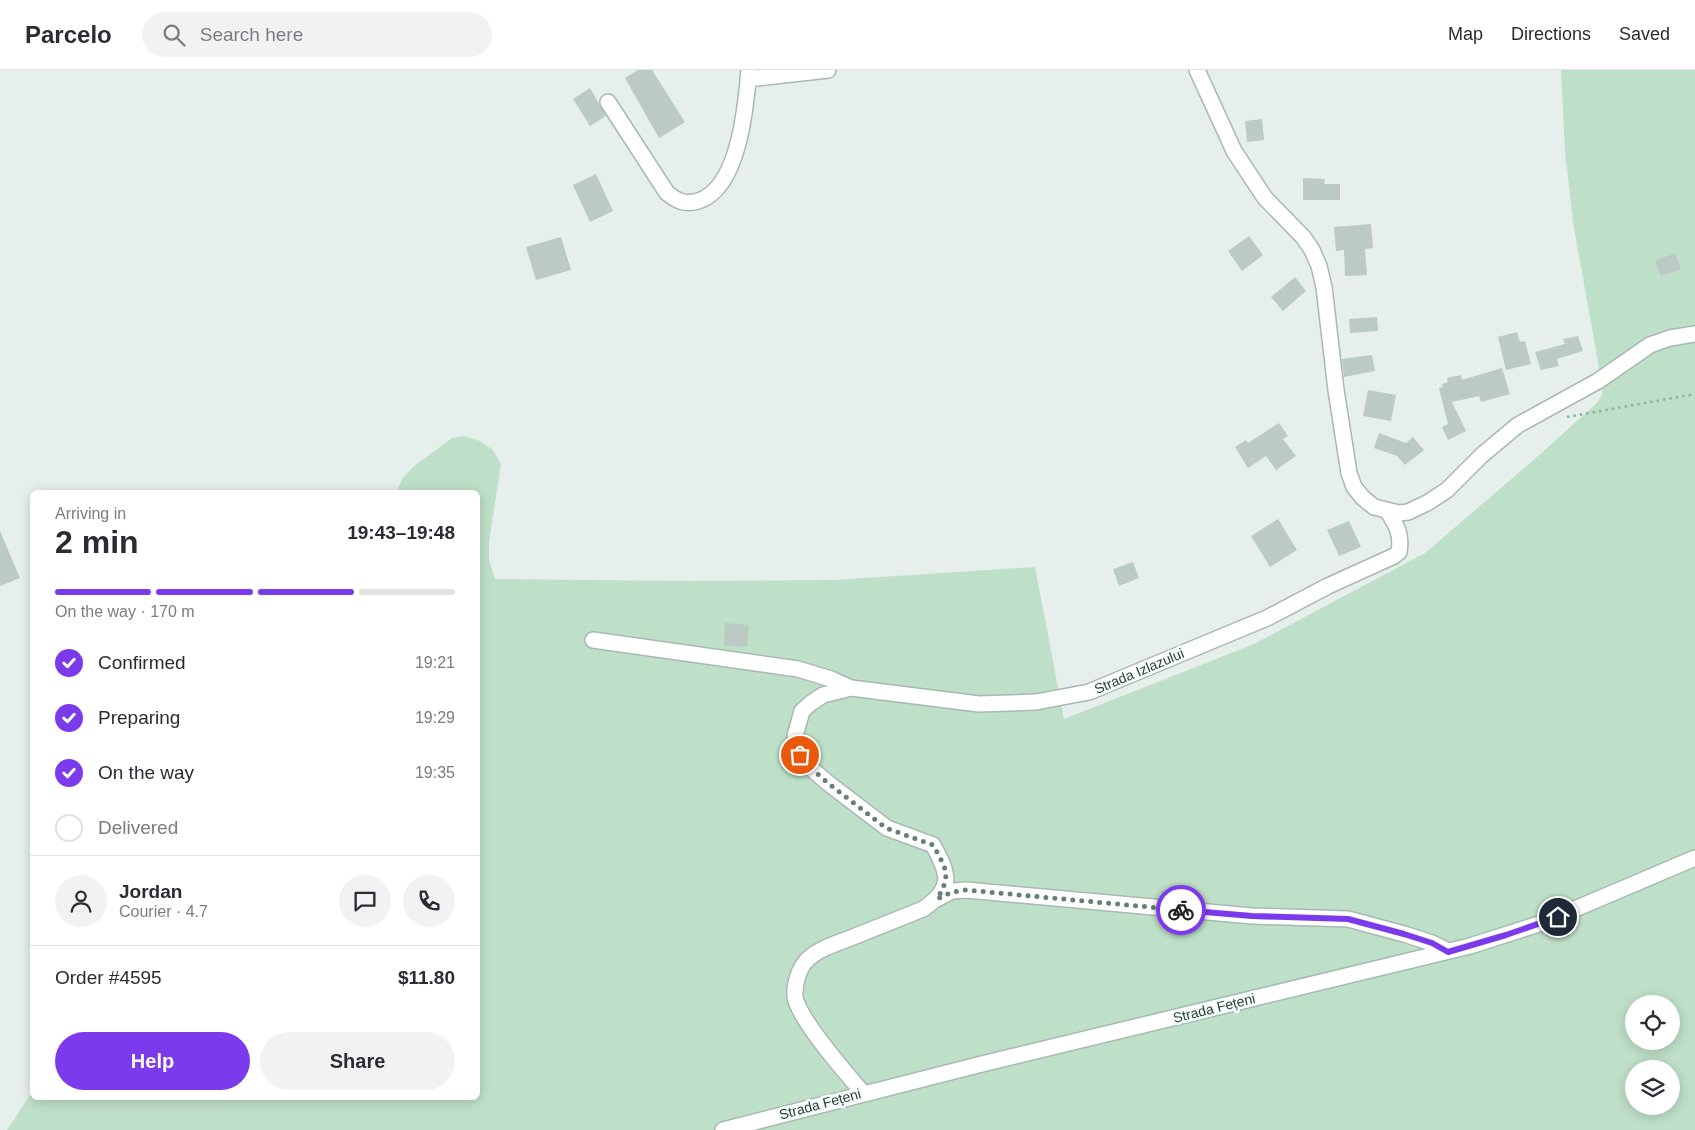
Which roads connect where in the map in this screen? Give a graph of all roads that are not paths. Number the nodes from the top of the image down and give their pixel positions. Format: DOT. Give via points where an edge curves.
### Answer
graph roads {
  1 [pos="828,70"];
  2 [pos="1197,70"];
  3 [pos="748,74"];
  4 [pos="608,102"];
  5 [pos="1695,334"];
  6 [pos="1388,512"];
  7 [pos="593,640"];
  8 [pos="851,688"];
  9 [pos="1695,858"];
  10 [pos="937,899"];
  11 [pos="1448,952"];
  12 [pos="863,1093"];
  13 [pos="723,1130"];
  1 -- 3 [label="street"];
  2 -- 6 [label="street" via="1247,172 1312,250 1324,287 1349,473 1363,498"];
  3 -- 4 [label="street" via="745,109 729,170 719,187 706,199 690,204 676,201 667,193"];
  5 -- 6 [label="street" via="1650,345 1598,381 1518,425 1447,490 1427,503 1408,512"];
  6 -- 8 [label="street, Strada Izlazului" via="1400,537 1399,552 1394,556 1266,618 1089,692 1036,702 979,704"];
  7 -- 8 [label="street" via="798,670"];
  8 -- 10 [label="street, Strada Izlazului" via="823,695 802,711 795,736 800,755 828,783 886,828 933,845 946,872 946,884"];
  9 -- 11 [label="street, Strada Fețeni" via="1542,923"];
  10 -- 11 [label="street" via="966,890 1194,911 1348,919 1432,943"];
  10 -- 12 [label="street" via="923,909 829,947 808,959 800,971 795,998 803,1015"];
  11 -- 12 [label="street, Strada Fețeni"];
  12 -- 13 [label="street, Strada Fețeni"];
}
